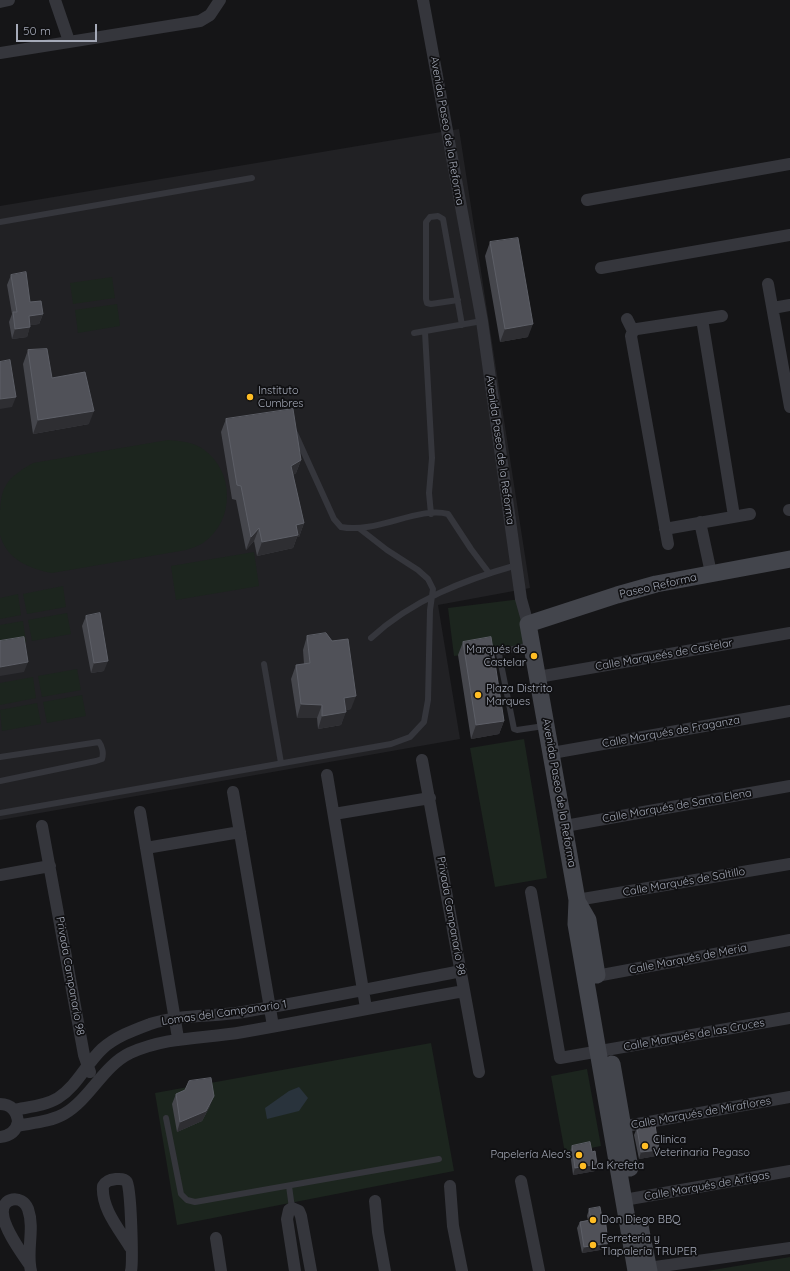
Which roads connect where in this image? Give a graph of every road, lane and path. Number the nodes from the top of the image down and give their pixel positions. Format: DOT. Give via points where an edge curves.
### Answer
graph roads {
  1 [pos="9,0"];
  2 [pos="55,0"];
  3 [pos="220,0"];
  4 [pos="423,0"];
  5 [pos="0,2"];
  6 [pos="69,41"];
  7 [pos="0,53"];
  8 [pos="790,164"];
  9 [pos="252,178"];
  10 [pos="587,200"];
  11 [pos="0,222"];
  12 [pos="790,235"];
  13 [pos="601,268"];
  14 [pos="768,284"];
  15 [pos="458,300"];
  16 [pos="790,305"];
  17 [pos="774,308"];
  18 [pos="722,316"];
  19 [pos="627,319"];
  20 [pos="702,319"];
  21 [pos="482,321"];
  22 [pos="462,325"];
  23 [pos="633,331"];
  24 [pos="425,332"];
  25 [pos="414,333"];
  26 [pos="790,406"];
  27 [pos="293,429"];
  28 [pos="431,514"];
  29 [pos="750,514"];
  30 [pos="734,516"];
  31 [pos="700,522"];
  32 [pos="665,528"];
  33 [pos="360,529"];
  34 [pos="668,544"];
  35 [pos="790,559"];
  36 [pos="516,565"];
  37 [pos="489,573"];
  38 [pos="711,573"];
  39 [pos="433,595"];
  40 [pos="528,624"];
  41 [pos="790,633"];
  42 [pos="371,638"];
  43 [pos="532,644"];
  44 [pos="264,664"];
  45 [pos="538,677"];
  46 [pos="790,711"];
  47 [pos="547,725"];
  48 [pos="552,753"];
  49 [pos="0,757"];
  50 [pos="422,760"];
  51 [pos="281,763"];
  52 [pos="327,775"];
  53 [pos="0,781"];
  54 [pos="790,786"];
  55 [pos="233,792"];
  56 [pos="430,798"];
  57 [pos="140,812"];
  58 [pos="0,813"];
  59 [pos="334,814"];
  60 [pos="42,826"];
  61 [pos="565,826"];
  62 [pos="240,832"];
  63 [pos="146,848"];
  64 [pos="790,864"];
  65 [pos="50,866"];
  66 [pos="0,875"];
  67 [pos="530,892"];
  68 [pos="577,900"];
  69 [pos="790,940"];
  70 [pos="461,971"];
  71 [pos="591,977"];
  72 [pos="363,990"];
  73 [pos="464,990"];
  74 [pos="271,1008"];
  75 [pos="366,1008"];
  76 [pos="790,1018"];
  77 [pos="175,1019"];
  78 [pos="273,1026"];
  79 [pos="178,1038"];
  80 [pos="604,1050"];
  81 [pos="87,1067"];
  82 [pos="479,1072"];
  83 [pos="97,1084"];
  84 [pos="790,1097"];
  85 [pos="0,1104"];
  86 [pos="14,1110"];
  87 [pos="166,1118"];
  88 [pos="17,1126"];
  89 [pos="617,1127"];
  90 [pos="0,1137"];
  91 [pos="439,1159"];
  92 [pos="790,1171"];
  93 [pos="521,1181"];
  94 [pos="289,1186"];
  95 [pos="450,1186"];
  96 [pos="629,1199"];
  97 [pos="376,1201"];
  98 [pos="292,1208"];
  99 [pos="30,1225"];
  100 [pos="10,1232"];
  101 [pos="216,1238"];
  102 [pos="130,1247"];
  103 [pos="790,1248"];
  104 [pos="30,1267"];
  105 [pos="133,1269"];
  106 [pos="642,1270"];
  107 [pos="221,1271"];
  108 [pos="295,1271"];
  109 [pos="311,1271"];
  110 [pos="385,1271"];
  111 [pos="462,1271"];
  112 [pos="539,1271"];
  1 -- 5 [label="street"];
  2 -- 6 [label="street"];
  3 -- 6 [label="street" via="210,15 200,21"];
  4 -- 21 [label="street, Avenida Paseo de la Reforma"];
  6 -- 7 [label="street"];
  8 -- 10 [label="street"];
  9 -- 11 [label="lane"];
  12 -- 13 [label="street"];
  14 -- 17 [label="street"];
  15 -- 15 [label="lane" via="427,303 426,222 430,217 438,216 443,219"];
  15 -- 22 [label="lane"];
  16 -- 17 [label="street"];
  17 -- 26 [label="street"];
  18 -- 20 [label="street"];
  19 -- 23 [label="street"];
  20 -- 23 [label="street"];
  20 -- 30 [label="street"];
  21 -- 22 [label="lane"];
  21 -- 36 [label="street, Avenida Paseo de la Reforma"];
  22 -- 24 [label="lane"];
  23 -- 32 [label="street"];
  24 -- 25 [label="lane"];
  24 -- 28 [label="lane" via="432,458 428,488"];
  27 -- 33 [label="lane" via="334,519 341,527"];
  28 -- 33 [label="lane"];
  28 -- 37 [label="lane" via="448,514"];
  29 -- 30 [label="street"];
  30 -- 31 [label="street"];
  31 -- 32 [label="street"];
  31 -- 38 [label="street"];
  32 -- 34 [label="street"];
  33 -- 39 [label="lane" via="428,579"];
  35 -- 38 [label="street, Paseo Reforma"];
  36 -- 37 [label="lane"];
  36 -- 40 [label="street, Avenida Paseo de la Reforma"];
  37 -- 39 [label="lane"];
  38 -- 40 [label="street, Paseo Reforma" via="656,584"];
  39 -- 42 [label="lane" via="398,614"];
  39 -- 51 [label="lane" via="430,610 428,700 424,722 410,736 391,744"];
  40 -- 43 [label="street, Avenida Paseo de la Reforma"];
  41 -- 45 [label="street, Calle Marqueés de Castelar"];
  43 -- 45 [label="street, Avenida Paseo de la Reforma"];
  43 -- 47 [label="lane" via="499,654 512,725 517,730"];
  44 -- 51 [label="lane"];
  45 -- 47 [label="street, Avenida Paseo de la Reforma"];
  46 -- 48 [label="street, Calle Marqués de Fraganza"];
  47 -- 48 [label="street, Avenida Paseo de la Reforma"];
  48 -- 61 [label="street, Avenida Paseo de la Reforma"];
  49 -- 53 [label="lane" via="99,742 104,755 96,761"];
  50 -- 56 [label="street, Privada Campanario 98"];
  51 -- 58 [label="lane"];
  52 -- 59 [label="street"];
  54 -- 61 [label="street, Calle Marqués de Santa Elena"];
  55 -- 62 [label="street"];
  56 -- 59 [label="street"];
  56 -- 70 [label="street, Privada Campanario 98"];
  57 -- 63 [label="street"];
  59 -- 72 [label="street"];
  60 -- 65 [label="street, Privada Campanario 98"];
  61 -- 68 [label="street, Avenida Paseo de la Reforma"];
  62 -- 63 [label="street"];
  62 -- 74 [label="street"];
  63 -- 77 [label="street"];
  64 -- 68 [label="street, Calle Marqués de Saltillo"];
  65 -- 66 [label="street"];
  65 -- 81 [label="street, Privada Campanario 98"];
  67 -- 80 [label="street, Calle Marqués de las Cruces" via="560,1058"];
  68 -- 71 [label="street, Avenida Paseo de la Reforma" via="588,920"];
  69 -- 71 [label="street, Calle Marqués de Meria"];
  70 -- 72 [label="street, Lomas del Campanario 1"];
  70 -- 73 [label="street, Privada Campanario 98"];
  71 -- 80 [label="street, Avenida Paseo de la Reforma"];
  72 -- 74 [label="street, Lomas del Campanario 1"];
  72 -- 75 [label="street"];
  73 -- 75 [label="street, Lomas del Campanario 1"];
  73 -- 82 [label="street, Privada Campanario 98"];
  74 -- 77 [label="street, Lomas del Campanario 1"];
  74 -- 78 [label="street"];
  75 -- 78 [label="street, Lomas del Campanario 1"];
  76 -- 80 [label="street, Calle Marqués de las Cruces"];
  77 -- 79 [label="street"];
  77 -- 81 [label="street, Lomas del Campanario 1" via="151,1024 116,1039 102,1049"];
  78 -- 79 [label="street, Lomas del Campanario 1" via="223,1035"];
  79 -- 83 [label="street, Lomas del Campanario 1" via="130,1053 111,1068"];
  80 -- 89 [label="street, Avenida Paseo de la Reforma"];
  81 -- 83 [label="street, Privada Campanario 98"];
  81 -- 86 [label="street, Lomas del Campanario 1" via="72,1086 57,1099"];
  83 -- 88 [label="street, Lomas del Campanario 1" via="63,1115 51,1120"];
  84 -- 89 [label="street, Calle Marqués de Miraflores"];
  85 -- 86 [label="street" via="10,1106"];
  86 -- 88 [label="street"];
  87 -- 94 [label="lane" via="182,1194 187,1200 195,1202"];
  88 -- 90 [label="street" via="7,1136"];
  89 -- 96 [label="street, Avenida Paseo de la Reforma"];
  91 -- 94 [label="lane"];
  92 -- 96 [label="street, Calle Marqués de Artigas"];
  93 -- 112 [label="street"];
  94 -- 98 [label="lane"];
  95 -- 111 [label="street" via="453,1226"];
  96 -- 106 [label="street, Avenida Paseo de la Reforma"];
  97 -- 110 [label="street"];
  98 -- 108 [label="street" via="287,1219"];
  98 -- 109 [label="street" via="299,1211 301,1216"];
  99 -- 100 [label="street"];
  99 -- 100 [label="street" via="28,1209 24,1203 12,1198 4,1206 3,1214"];
  99 -- 104 [label="street"];
  100 -- 104 [label="street"];
  101 -- 107 [label="street"];
  102 -- 102 [label="street" via="129,1188 127,1182 122,1179 110,1180 103,1186 102,1195 105,1205"];
  102 -- 105 [label="street"];
  103 -- 106 [label="street"];
}
